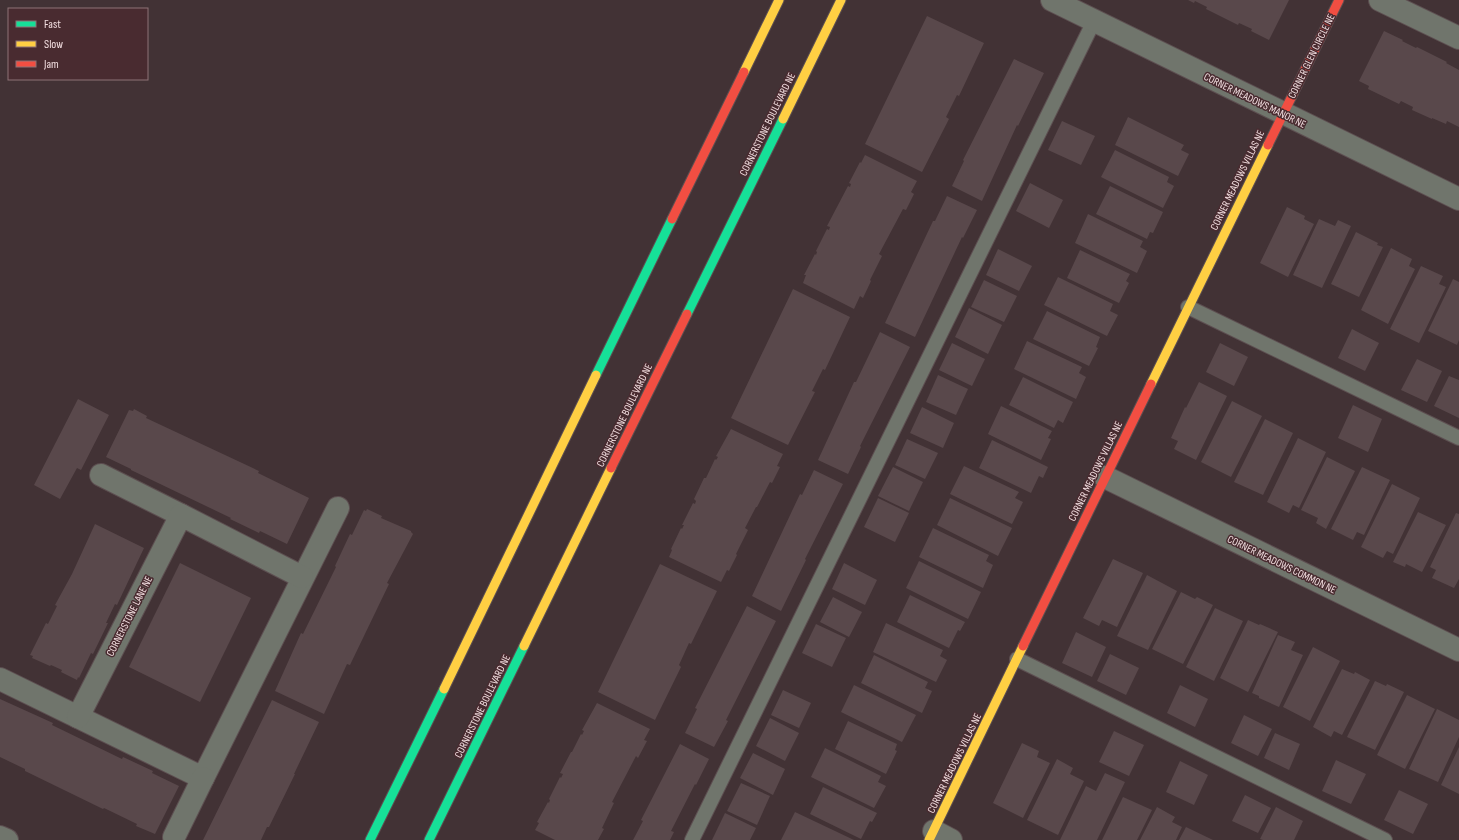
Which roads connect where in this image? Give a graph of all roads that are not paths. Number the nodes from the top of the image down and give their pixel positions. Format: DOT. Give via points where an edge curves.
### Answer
graph roads {
  1 [pos="779,0"];
  2 [pos="841,0"];
  3 [pos="1052,0"];
  4 [pos="1339,0"];
  5 [pos="1380,0"];
  6 [pos="1094,21"];
  7 [pos="1459,38"];
  8 [pos="1283,113"];
  9 [pos="1459,199"];
  10 [pos="1188,307"];
  11 [pos="1459,438"];
  12 [pos="101,475"];
  13 [pos="1105,477"];
  14 [pos="338,508"];
  15 [pos="181,515"];
  16 [pos="302,578"];
  17 [pos="1459,650"];
  18 [pos="1017,659"];
  19 [pos="0,679"];
  20 [pos="78,717"];
  21 [pos="203,778"];
  22 [pos="0,837"];
  23 [pos="174,837"];
  24 [pos="938,837"];
  25 [pos="7,840"];
  26 [pos="370,840"];
  27 [pos="429,840"];
  28 [pos="692,840"];
  29 [pos="1385,840"];
  1 -- 26 [label="street"];
  2 -- 27 [label="street, CORNERSTONE BOULEVARD NE"];
  3 -- 6 [label="street, CORNER MEADOWS MANOR NE"];
  4 -- 8 [label="street, CORNER GLEN CIRCLE NE"];
  5 -- 7 [label="street"];
  6 -- 8 [label="street, CORNER MEADOWS MANOR NE"];
  6 -- 28 [label="lane"];
  8 -- 9 [label="street, CORNER MEADOWS MANOR NE"];
  8 -- 10 [label="street, CORNER MEADOWS VILLAS NE"];
  10 -- 11 [label="lane"];
  10 -- 13 [label="street, CORNER MEADOWS VILLAS NE"];
  12 -- 15 [label="street"];
  13 -- 17 [label="street, CORNER MEADOWS COMMON NE"];
  13 -- 18 [label="street, CORNER MEADOWS VILLAS NE"];
  14 -- 16 [label="street"];
  15 -- 16 [label="street"];
  15 -- 20 [label="street, CORNERSTONE LANE NE"];
  16 -- 21 [label="street"];
  18 -- 24 [label="street, CORNER MEADOWS VILLAS NE"];
  18 -- 29 [label="lane"];
  19 -- 20 [label="street"];
  20 -- 21 [label="street"];
  21 -- 23 [label="street"];
  22 -- 25 [label="street"];
}
